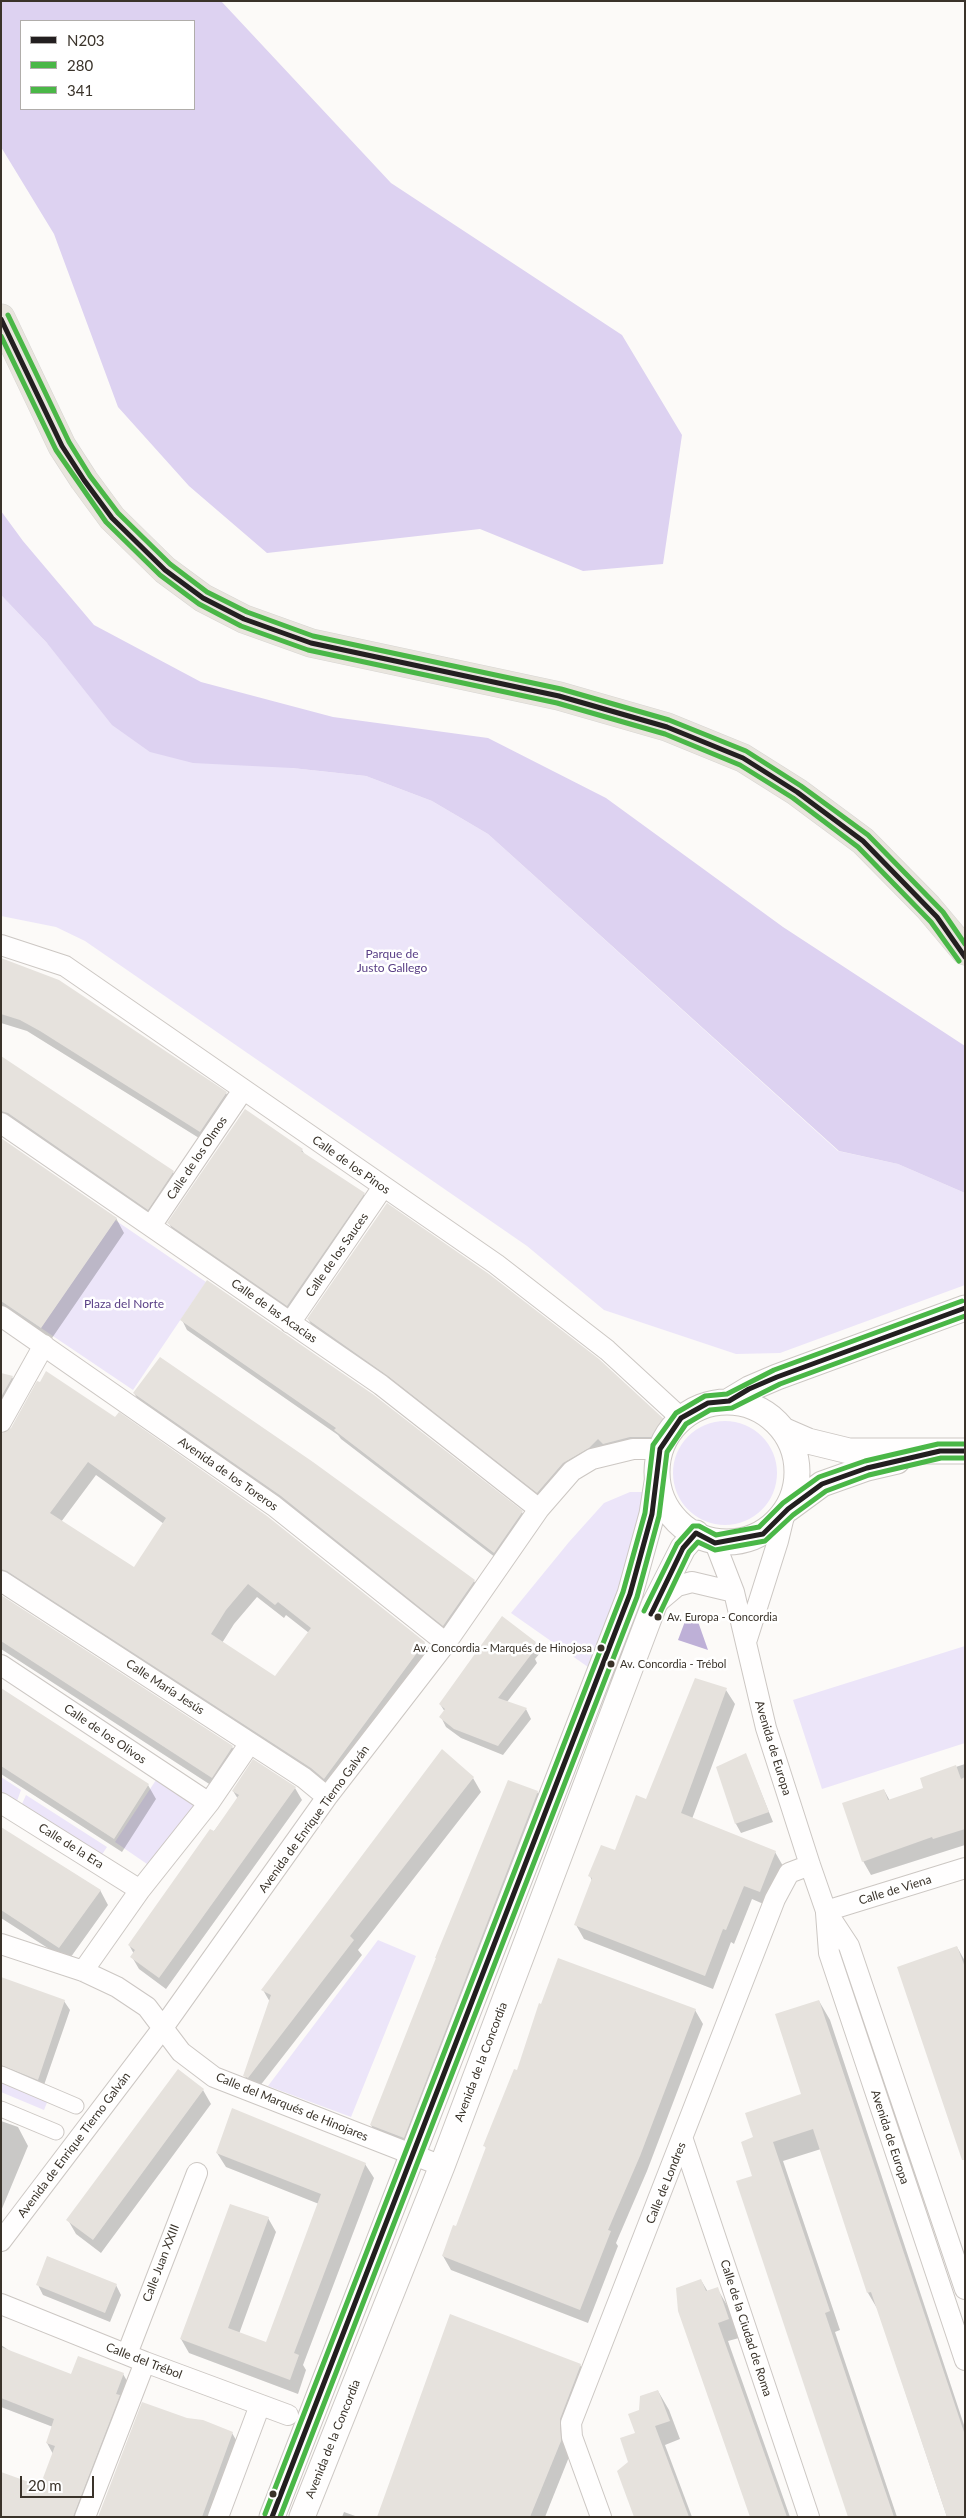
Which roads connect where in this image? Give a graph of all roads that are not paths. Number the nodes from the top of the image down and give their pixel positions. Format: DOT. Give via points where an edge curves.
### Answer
graph roads {
  1 [pos="1,318"];
  2 [pos="937,917"];
  3 [pos="1,945"];
  4 [pos="965,951"];
  5 [pos="965,958"];
  6 [pos="243,1090"];
  7 [pos="1,1123"];
  8 [pos="383,1188"];
  9 [pos="151,1226"];
  10 [pos="965,1308"];
  11 [pos="1,1316"];
  12 [pos="290,1322"];
  13 [pos="44,1345"];
  14 [pos="729,1401"];
  15 [pos="681,1418"];
  16 [pos="1,1422"];
  17 [pos="785,1431"];
  18 [pos="660,1450"];
  19 [pos="965,1451"];
  20 [pos="940,1452"];
  21 [pos="657,1482"];
  22 [pos="539,1509"];
  23 [pos="787,1510"];
  24 [pos="706,1538"];
  25 [pos="1,1581"];
  26 [pos="734,1592"];
  27 [pos="654,1605"];
  28 [pos="747,1639"];
  29 [pos="446,1643"];
  30 [pos="1,1665"];
  31 [pos="250,1743"];
  32 [pos="327,1798"];
  33 [pos="1,1803"];
  34 [pos="210,1803"];
  35 [pos="810,1865"];
  36 [pos="965,1868"];
  37 [pos="140,1890"];
  38 [pos="826,1911"];
  39 [pos="1,1944"];
  40 [pos="82,1971"];
  41 [pos="162,2029"];
  42 [pos="1,2074"];
  43 [pos="76,2106"];
  44 [pos="1,2109"];
  45 [pos="56,2132"];
  46 [pos="683,2140"];
  47 [pos="412,2154"];
  48 [pos="442,2166"];
  49 [pos="197,2173"];
  50 [pos="1,2241"];
  51 [pos="965,2288"];
  52 [pos="1,2304"];
  53 [pos="127,2354"];
  54 [pos="965,2360"];
  55 [pos="145,2362"];
  56 [pos="260,2405"];
  57 [pos="288,2415"];
  58 [pos="85,2517"];
  59 [pos="218,2517"];
  60 [pos="272,2517"];
  61 [pos="302,2517"];
  62 [pos="601,2517"];
  63 [pos="809,2517"];
  1 -- 2 [label="main road" via="62,446 84,480 112,518 165,570 203,598 244,619 311,643 559,696 667,727 743,758 798,792 863,841"];
  2 -- 4 [label="main road"];
  2 -- 5 [label="main road"];
  3 -- 6 [label="street, Calle de los Pinos" via="65,966"];
  6 -- 8 [label="street, Calle de los Pinos"];
  6 -- 9 [label="street, Calle de los Olmos"];
  7 -- 9 [label="street, Calle de las Acacias"];
  8 -- 12 [label="street, Calle de los Sauces"];
  8 -- 15 [label="street, Calle de los Pinos" via="496,1264 607,1350"];
  9 -- 12 [label="street, Calle de las Acacias"];
  10 -- 14 [label="street" via="778,1377"];
  11 -- 13 [label="street, Avenida de los Toreros"];
  12 -- 22 [label="street, Calle de las Acacias" via="381,1385"];
  13 -- 16 [label="street"];
  13 -- 29 [label="street, Avenida de los Toreros" via="274,1506"];
  14 -- 15 [label="street" via="708,1404"];
  14 -- 17 [label="street" via="764,1411"];
  15 -- 18 [label="street"];
  17 -- 20 [label="street" via="808,1441 849,1451"];
  17 -- 23 [label="street" via="796,1454 798,1482"];
  18 -- 21 [label="street"];
  18 -- 22 [label="street, Avenida de Enrique Tierno Galván" via="633,1449 592,1458 572,1471"];
  19 -- 20 [label="street"];
  20 -- 23 [label="street" via="867,1468 822,1484"];
  21 -- 24 [label="street" via="666,1507 679,1523"];
  21 -- 47 [label="street" via="652,1514 630,1594"];
  22 -- 29 [label="street, Avenida de Enrique Tierno Galván"];
  23 -- 24 [label="street" via="763,1534"];
  23 -- 28 [label="street, Avenida de Europa"];
  24 -- 26 [label="street, Avenida de Europa"];
  24 -- 27 [label="street, Avenida de la Concordia" via="683,1548"];
  25 -- 31 [label="street, Calle María Jesús"];
  26 -- 27 [label="street, Avenida de la Concordia" via="692,1582 677,1586"];
  26 -- 28 [label="street, Avenida de Europa"];
  27 -- 48 [label="street, Avenida de la Concordia"];
  28 -- 35 [label="street, Avenida de Europa" via="754,1685"];
  29 -- 32 [label="street, Avenida de Enrique Tierno Galván"];
  30 -- 34 [label="street, Calle de los Olivos"];
  31 -- 32 [label="street, Calle María Jesús" via="304,1778"];
  31 -- 34 [label="street"];
  32 -- 41 [label="street, Avenida de Enrique Tierno Galván"];
  33 -- 37 [label="street, Calle de la Era"];
  34 -- 37 [label="street"];
  35 -- 38 [label="street, Avenida de Europa"];
  35 -- 46 [label="street, Calle de Londres" via="789,1873 776,1899"];
  36 -- 38 [label="street, Calle de Viena"];
  37 -- 40 [label="street"];
  38 -- 51 [label="street, Avenida de Europa" via="849,1946"];
  38 -- 54 [label="street, Avenida de Europa" via="830,1953"];
  39 -- 40 [label="street, Calle del Marqués de Hinojares"];
  40 -- 41 [label="street, Calle del Marqués de Hinojares" via="118,1987 147,2008"];
  41 -- 47 [label="street, Calle del Marqués de Hinojares" via="181,2052 214,2078"];
  41 -- 50 [label="street, Avenida de Enrique Tierno Galván"];
  42 -- 43 [label="street"];
  44 -- 45 [label="street"];
  46 -- 62 [label="street, Calle de Londres" via="572,2423 572,2437"];
  46 -- 63 [label="street, Calle de la Ciudad de Roma"];
  47 -- 48 [label="street, Calle del Marqués de Hinojares"];
  47 -- 60 [label="street"];
  48 -- 61 [label="street, Avenida de la Concordia"];
  49 -- 53 [label="street, Calle Juan XXIII"];
  52 -- 53 [label="street, Calle del Trébol"];
  53 -- 55 [label="street, Calle del Trébol"];
  55 -- 56 [label="street, Calle del Trébol"];
  55 -- 58 [label="street"];
  56 -- 57 [label="street, Calle del Trébol"];
  56 -- 59 [label="street"];
}
